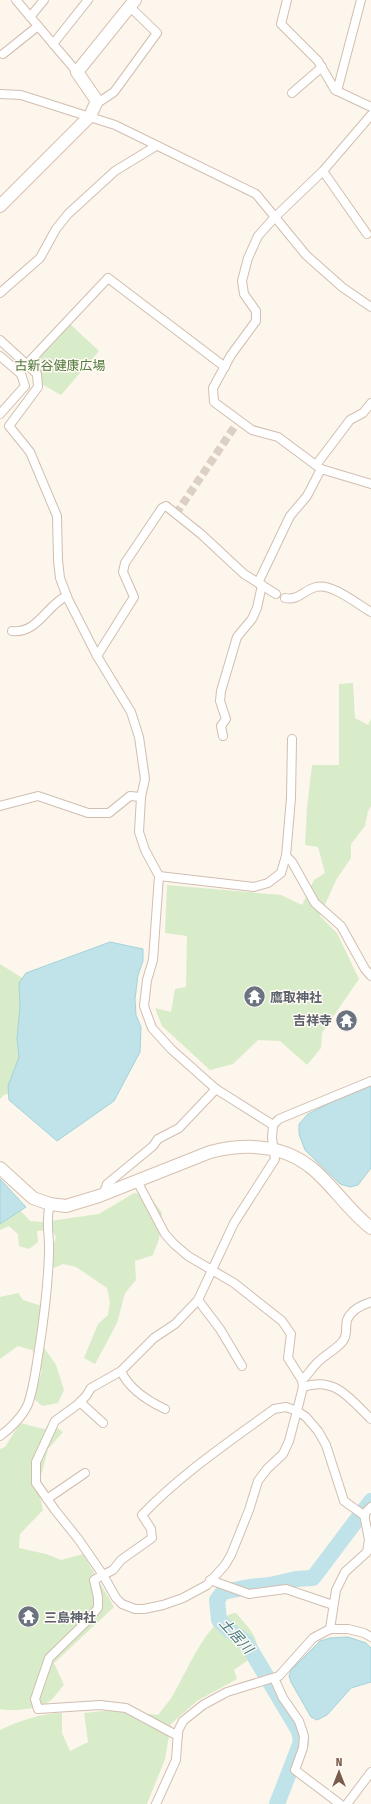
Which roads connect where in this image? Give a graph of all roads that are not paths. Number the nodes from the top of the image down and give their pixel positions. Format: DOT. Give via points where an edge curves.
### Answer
graph roads {
  1 [pos="16,0"];
  2 [pos="44,0"];
  3 [pos="88,0"];
  4 [pos="287,0"];
  5 [pos="361,0"];
  6 [pos="132,3"];
  7 [pos="30,17"];
  8 [pos="38,26"];
  9 [pos="53,44"];
  10 [pos="3,54"];
  11 [pos="322,67"];
  12 [pos="77,72"];
  13 [pos="337,91"];
  14 [pos="292,93"];
  15 [pos="0,94"];
  16 [pos="96,104"];
  17 [pos="371,107"];
  18 [pos="371,115"];
  19 [pos="90,116"];
  20 [pos="156,146"];
  21 [pos="323,171"];
  22 [pos="0,206"];
  23 [pos="275,217"];
  24 [pos="367,234"];
  25 [pos="0,293"];
  26 [pos="371,307"];
  27 [pos="0,340"];
  28 [pos="0,356"];
  29 [pos="27,364"];
  30 [pos="225,367"];
  31 [pos="371,403"];
  32 [pos="0,414"];
  33 [pos="319,467"];
  34 [pos="371,484"];
  35 [pos="260,584"];
  36 [pos="276,594"];
  37 [pos="67,596"];
  38 [pos="284,598"];
  39 [pos="371,612"];
  40 [pos="12,631"];
  41 [pos="97,656"];
  42 [pos="223,736"];
  43 [pos="292,739"];
  44 [pos="141,797"];
  45 [pos="0,806"];
  46 [pos="286,856"];
  47 [pos="159,876"];
  48 [pos="371,976"];
  49 [pos="371,1081"];
  50 [pos="216,1089"];
  51 [pos="273,1125"];
  52 [pos="273,1149"];
  53 [pos="0,1168"];
  54 [pos="137,1182"];
  55 [pos="103,1195"];
  56 [pos="50,1204"];
  57 [pos="371,1227"];
  58 [pos="212,1269"];
  59 [pos="198,1300"];
  60 [pos="371,1302"];
  61 [pos="242,1366"];
  62 [pos="121,1372"];
  63 [pos="302,1384"];
  64 [pos="80,1402"];
  65 [pos="165,1409"];
  66 [pos="297,1411"];
  67 [pos="371,1419"];
  68 [pos="103,1423"];
  69 [pos="0,1436"];
  70 [pos="85,1473"];
  71 [pos="47,1499"];
  72 [pos="371,1507"];
  73 [pos="364,1516"];
  74 [pos="369,1554"];
  75 [pos="103,1575"];
  76 [pos="210,1580"];
  77 [pos="333,1605"];
  78 [pos="330,1629"];
  79 [pos="371,1638"];
  80 [pos="274,1678"];
  81 [pos="178,1736"];
  82 [pos="371,1772"];
  83 [pos="156,1804"];
  84 [pos="340,1804"];
  85 [pos="347,1804"];
  1 -- 7 [label="street"];
  2 -- 7 [label="street"];
  3 -- 9 [label="street"];
  4 -- 11 [label="street" via="281,24"];
  5 -- 13 [label="street"];
  6 -- 12 [label="street"];
  6 -- 16 [label="street" via="157,33 114,92"];
  7 -- 8 [label="street"];
  8 -- 9 [label="street"];
  8 -- 10 [label="street"];
  9 -- 12 [label="street"];
  11 -- 13 [label="street"];
  11 -- 14 [label="street"];
  12 -- 16 [label="street"];
  13 -- 17 [label="street"];
  15 -- 19 [label="street" via="21,95"];
  16 -- 19 [label="street"];
  18 -- 21 [label="street"];
  19 -- 20 [label="street" via="115,125"];
  19 -- 22 [label="street"];
  20 -- 23 [label="street" via="256,194"];
  20 -- 25 [label="street" via="115,171 68,214 56,229 40,258"];
  21 -- 23 [label="street"];
  21 -- 24 [label="street"];
  23 -- 26 [label="street" via="306,255 342,287"];
  23 -- 30 [label="street" via="258,236 248,258 242,281 244,294 256,311 256,321"];
  27 -- 29 [label="street"];
  28 -- 32 [label="street" via="21,374 25,386"];
  29 -- 30 [label="street" via="108,278"];
  29 -- 37 [label="street" via="37,374 38,387 9,426 30,452 57,516 60,578"];
  30 -- 33 [label="street" via="213,388 214,402 252,430 278,437"];
  31 -- 33 [label="street" via="363,413 350,420"];
  33 -- 34 [label="street"];
  33 -- 35 [label="street" via="307,496 290,516"];
  35 -- 36 [label="street"];
  35 -- 41 [label="street" via="244,574 202,534 166,506 162,508 125,563 124,572 134,597"];
  35 -- 42 [label="street" via="257,608 252,620 237,637 222,691 220,701 226,719 221,726"];
  37 -- 40 [label="street" via="58,599 44,617 32,626 20,632"];
  37 -- 41 [label="street"];
  38 -- 39 [label="street" via="295,598 316,587 328,586"];
  41 -- 44 [label="street" via="131,712 139,737 145,779"];
  43 -- 46 [label="street" via="291,798"];
  44 -- 45 [label="street" via="130,796 108,813 88,813 38,796"];
  44 -- 47 [label="street" via="139,832"];
  46 -- 47 [label="street" via="281,873 268,884 254,887"];
  46 -- 48 [label="street" via="315,903 341,926"];
  47 -- 50 [label="street" via="152,960 144,1006 152,1028 171,1049"];
  49 -- 51 [label="street" via="279,1119"];
  50 -- 51 [label="street"];
  50 -- 55 [label="street" via="179,1128 158,1139 107,1184"];
  51 -- 52 [label="street"];
  52 -- 54 [label="street" via="260,1146 228,1147"];
  52 -- 57 [label="street" via="288,1154 312,1168"];
  52 -- 58 [label="street" via="275,1159 234,1223"];
  53 -- 56 [label="street" via="33,1198"];
  54 -- 55 [label="street"];
  54 -- 58 [label="street" via="165,1234 188,1256"];
  55 -- 56 [label="street" via="66,1206"];
  56 -- 69 [label="street" via="47,1216 48,1274 35,1380 27,1405 9,1429"];
  58 -- 59 [label="street"];
  58 -- 63 [label="street" via="282,1321 291,1334 288,1358"];
  59 -- 61 [label="street" via="220,1329"];
  59 -- 62 [label="street" via="175,1324 154,1338"];
  60 -- 63 [label="street" via="362,1304 352,1312 342,1342 316,1364"];
  62 -- 64 [label="street" via="91,1388"];
  62 -- 65 [label="street" via="132,1388"];
  63 -- 66 [label="street"];
  63 -- 67 [label="street" via="330,1385 343,1392"];
  64 -- 68 [label="street"];
  64 -- 71 [label="street" via="55,1421 36,1462 36,1482"];
  66 -- 73 [label="street" via="318,1431 326,1445 344,1501"];
  66 -- 75 [label="street" via="286,1407 274,1409 191,1470 142,1515 151,1529 152,1538 121,1560 113,1570"];
  66 -- 76 [label="street" via="283,1454 258,1481 231,1555"];
  70 -- 71 [label="street"];
  71 -- 75 [label="street"];
  72 -- 73 [label="street"];
  73 -- 74 [label="street"];
  74 -- 77 [label="street" via="345,1572 336,1590"];
  75 -- 76 [label="street" via="122,1604 139,1609 184,1598 198,1592"];
  75 -- 81 [label="street" via="94,1580 98,1608 49,1658 35,1699 38,1709 100,1705 126,1708"];
  76 -- 77 [label="street" via="248,1594 286,1589"];
  77 -- 78 [label="street"];
  78 -- 79 [label="street" via="348,1629 364,1633"];
  78 -- 80 [label="street" via="313,1638"];
  80 -- 81 [label="street" via="216,1697 184,1721"];
  80 -- 84 [label="street" via="283,1698 299,1721 304,1736 303,1748 295,1770"];
  81 -- 83 [label="street" via="176,1760"];
  82 -- 85 [label="street"];
}
